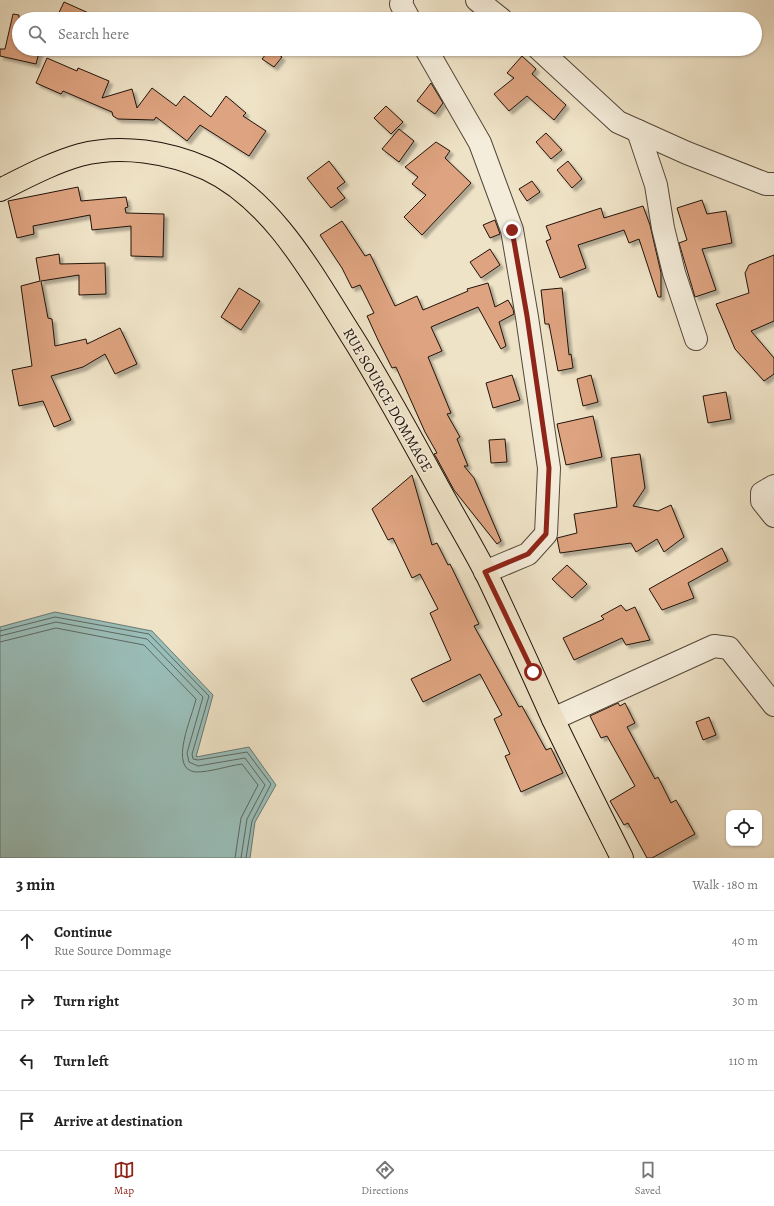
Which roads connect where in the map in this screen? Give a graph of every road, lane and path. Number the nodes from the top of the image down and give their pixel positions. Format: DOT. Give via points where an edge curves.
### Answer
graph roads {
  1 [pos="402,0"];
  2 [pos="477,0"];
  3 [pos="405,12"];
  4 [pos="492,12"];
  5 [pos="430,56"];
  6 [pos="547,56"];
  7 [pos="638,131"];
  8 [pos="774,184"];
  9 [pos="0,190"];
  10 [pos="696,339"];
  11 [pos="774,486"];
  12 [pos="774,516"];
  13 [pos="485,572"];
  14 [pos="774,705"];
  15 [pos="553,719"];
  16 [pos="622,858"];
  1 -- 3 [label="street" via="401,4"];
  2 -- 4 [label="street"];
  5 -- 13 [label="street" via="480,142 512,230 549,468 546,534 528,554"];
  6 -- 7 [label="street" via="618,122"];
  7 -- 8 [label="street" via="766,184"];
  7 -- 10 [label="street" via="656,185 674,273"];
  9 -- 13 [label="main road, RUE SOURCE DOMMAGE" via="41,170 81,155 130,150 152,152 187,161 234,185 259,206 277,226 320,285 382,384"];
  11 -- 12 [label="street" via="762,493 762,501"];
  13 -- 15 [label="main road, RUE SOURCE DOMMAGE"];
  14 -- 15 [label="street" via="729,648 714,646"];
  15 -- 16 [label="main road, RUE SOURCE DOMMAGE"];
}
